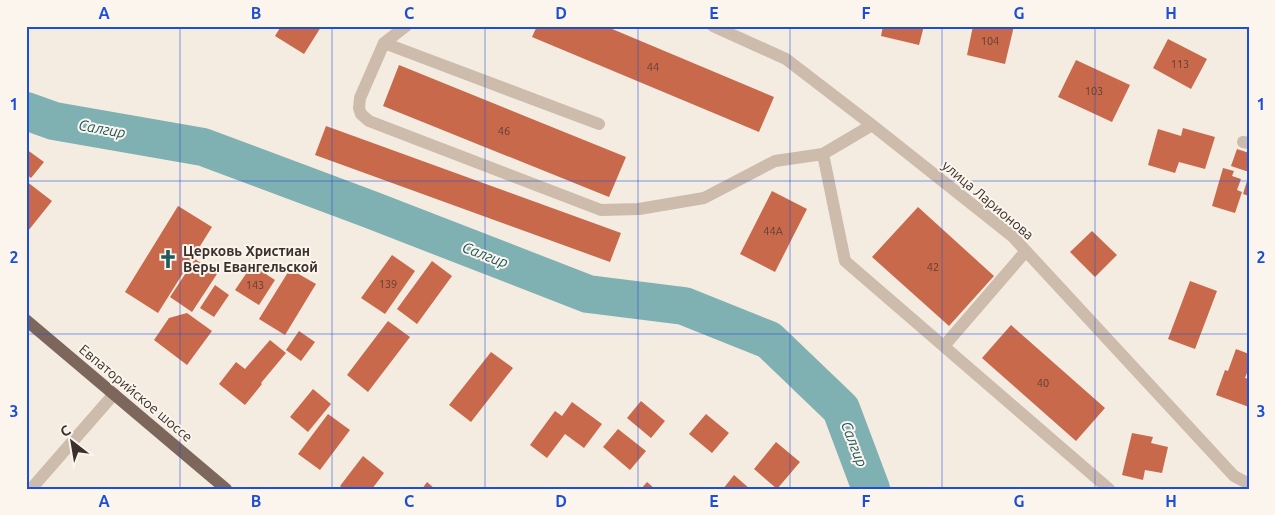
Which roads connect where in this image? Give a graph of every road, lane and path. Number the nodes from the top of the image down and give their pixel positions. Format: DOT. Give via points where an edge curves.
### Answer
graph roads {
  1 [pos="406,26"];
  2 [pos="713,26"];
  3 [pos="384,43"];
  4 [pos="599,124"];
  5 [pos="872,125"];
  6 [pos="823,154"];
  7 [pos="1026,251"];
  8 [pos="26,320"];
  9 [pos="944,346"];
  10 [pos="114,394"];
  11 [pos="1249,484"];
  12 [pos="32,489"];
  13 [pos="226,489"];
  14 [pos="1109,489"];
  1 -- 3 [label="street"];
  2 -- 5 [label="street, улица Ларионова" via="786,60"];
  3 -- 4 [label="street"];
  3 -- 6 [label="street" via="360,98 359,108 364,118 601,210 639,209 704,198 775,162"];
  5 -- 6 [label="street"];
  5 -- 7 [label="street, улица Ларионова" via="1012,236"];
  6 -- 9 [label="street" via="845,261"];
  7 -- 9 [label="street"];
  7 -- 11 [label="street, улица Ларионова" via="1234,476"];
  8 -- 10 [label="main road, Евпаторийское шоссе"];
  9 -- 14 [label="street"];
  10 -- 12 [label="street"];
  10 -- 13 [label="main road, Евпаторийское шоссе"];
}
